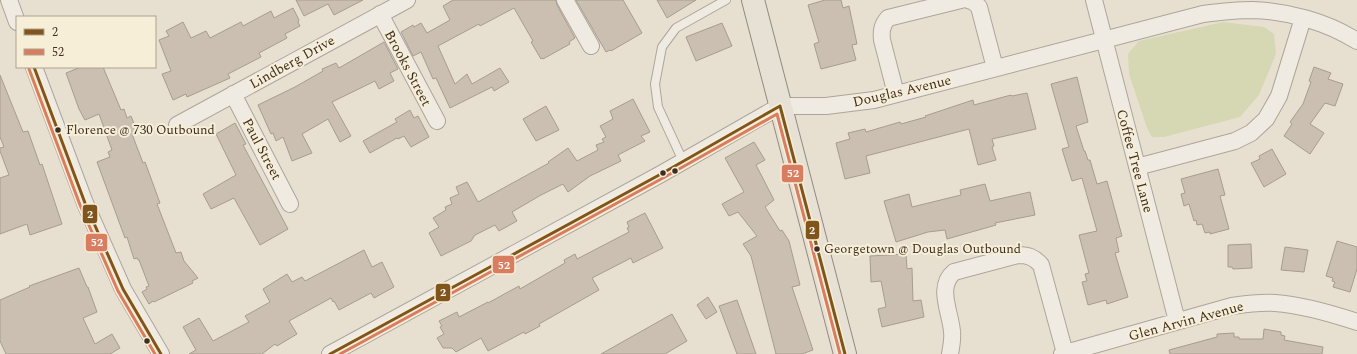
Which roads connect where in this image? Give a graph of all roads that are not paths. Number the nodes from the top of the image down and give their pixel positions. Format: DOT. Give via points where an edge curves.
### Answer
graph roads {
  1 [pos="9,0"];
  2 [pos="407,0"];
  3 [pos="565,0"];
  4 [pos="726,0"];
  5 [pos="753,0"];
  6 [pos="961,0"];
  7 [pos="968,0"];
  8 [pos="1094,0"];
  9 [pos="380,14"];
  10 [pos="1303,18"];
  11 [pos="16,19"];
  12 [pos="1104,40"];
  13 [pos="1357,41"];
  14 [pos="591,46"];
  15 [pos="34,68"];
  16 [pos="995,68"];
  17 [pos="233,94"];
  18 [pos="896,94"];
  19 [pos="780,106"];
  20 [pos="437,121"];
  21 [pos="176,125"];
  22 [pos="683,161"];
  23 [pos="1137,167"];
  24 [pos="290,204"];
  25 [pos="1177,321"];
  26 [pos="1357,322"];
  27 [pos="161,354"];
  28 [pos="330,354"];
  29 [pos="845,354"];
  30 [pos="950,354"];
  31 [pos="1064,354"];
  1 -- 11 [label="street"];
  2 -- 9 [label="street, Lindberg Drive"];
  3 -- 14 [label="street"];
  4 -- 22 [label="lane" via="676,28 662,47 655,84 658,107"];
  5 -- 19 [label="main road"];
  6 -- 18 [label="street" via="888,18 884,23 882,40"];
  7 -- 16 [label="street" via="979,7"];
  8 -- 12 [label="street, Coffee Tree Lane"];
  9 -- 17 [label="street, Lindberg Drive"];
  9 -- 20 [label="street, Brooks Street"];
  10 -- 12 [label="street, Douglas Avenue" via="1253,10 1230,11 1203,14"];
  10 -- 13 [label="street, Douglas Avenue"];
  10 -- 23 [label="street" via="1279,96 1266,119 1251,133 1235,141"];
  12 -- 16 [label="street, Douglas Avenue"];
  12 -- 23 [label="street, Coffee Tree Lane"];
  15 -- 27 [label="street" via="85,203 123,289"];
  16 -- 18 [label="street, Douglas Avenue"];
  17 -- 21 [label="street, Lindberg Drive"];
  17 -- 24 [label="street, Paul Street"];
  18 -- 19 [label="street, Douglas Avenue" via="847,104"];
  19 -- 22 [label="street, Douglas Avenue"];
  19 -- 29 [label="main road"];
  22 -- 28 [label="street, Douglas Avenue"];
  23 -- 25 [label="street, Coffee Tree Lane"];
  25 -- 26 [label="street, Glen Arvin Avenue" via="1232,306 1274,303 1297,306"];
  25 -- 31 [label="street, Glen Arvin Avenue"];
  30 -- 31 [label="street" via="952,332 945,294 948,277 954,272 1018,255 1027,255 1041,265"];
}
